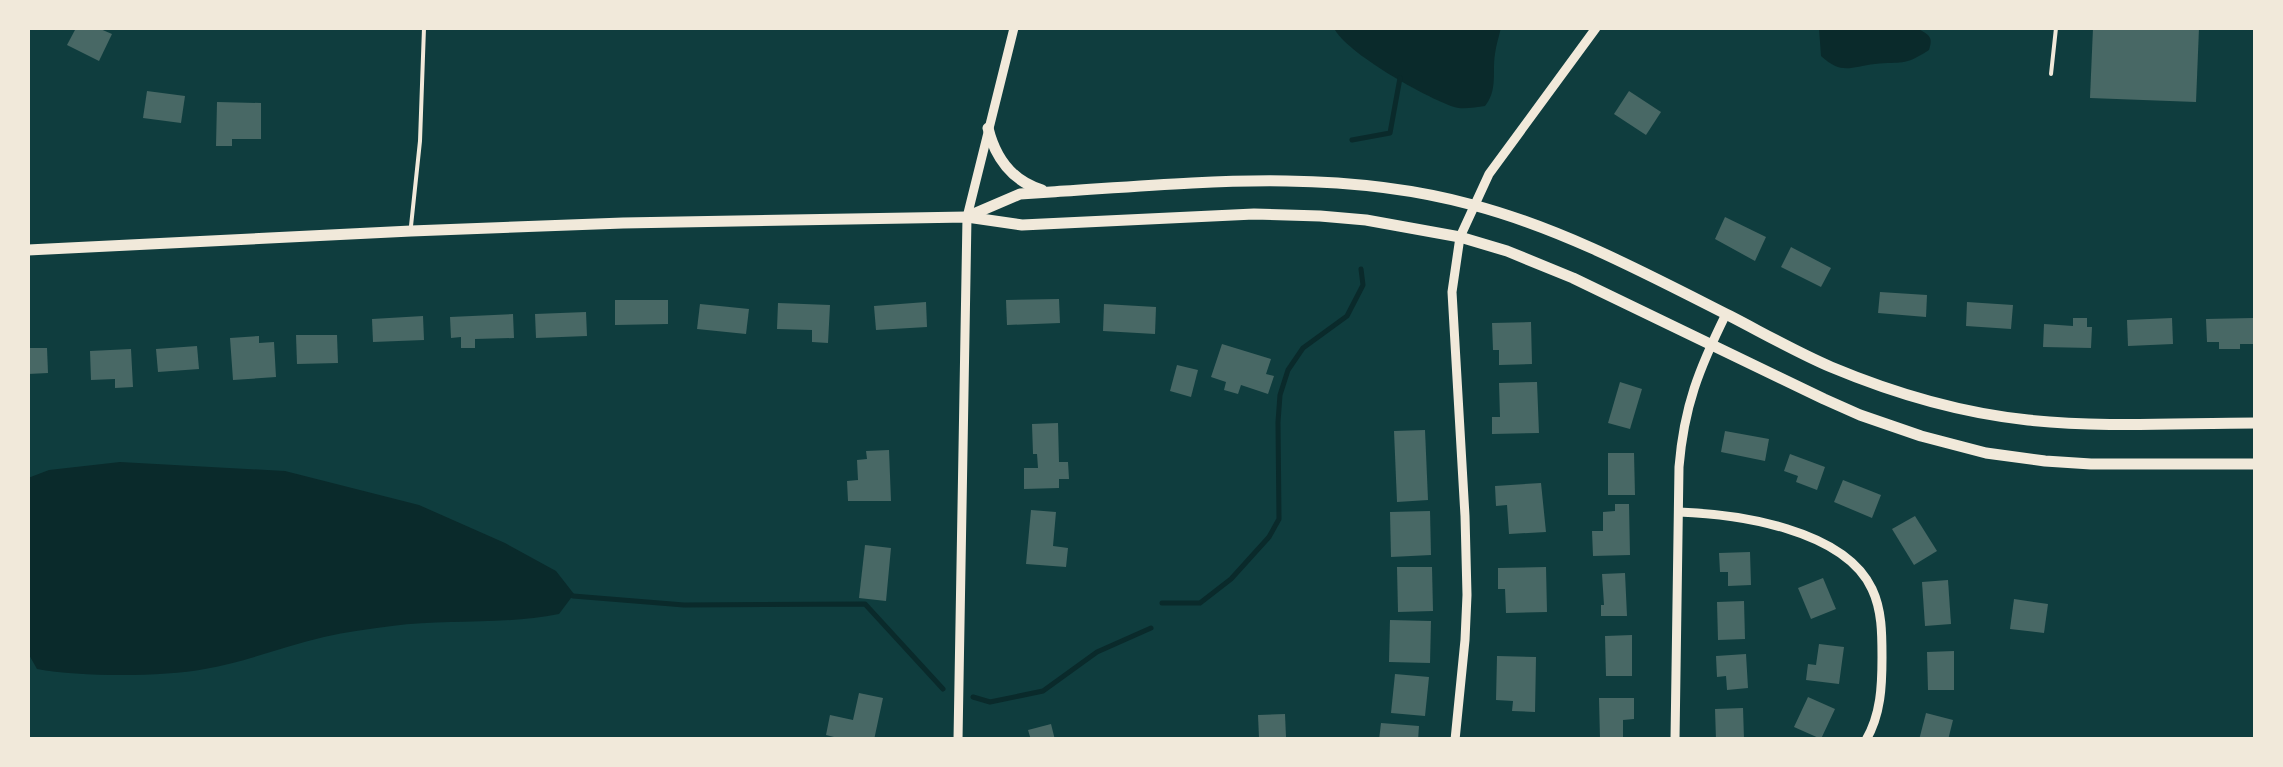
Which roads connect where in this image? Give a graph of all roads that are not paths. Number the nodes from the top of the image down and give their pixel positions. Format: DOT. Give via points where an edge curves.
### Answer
graph roads {
  1 [pos="424,28"];
  2 [pos="1014,28"];
  3 [pos="1596,28"];
  4 [pos="2056,28"];
  5 [pos="2050,74"];
  6 [pos="988,128"];
  7 [pos="1051,192"];
  8 [pos="1474,205"];
  9 [pos="967,216"];
  10 [pos="411,231"];
  11 [pos="1460,237"];
  12 [pos="28,250"];
  13 [pos="1726,314"];
  14 [pos="1710,345"];
  15 [pos="2256,423"];
  16 [pos="2256,464"];
  17 [pos="1678,512"];
  18 [pos="958,740"];
  19 [pos="1456,740"];
  20 [pos="1675,740"];
  21 [pos="1866,740"];
  1 -- 10 [label="lane"];
  2 -- 6 [label="street"];
  3 -- 8 [label="street" via="1489,174"];
  4 -- 5 [label="lane"];
  6 -- 7 [label="street" via="1016,177"];
  6 -- 9 [label="street"];
  7 -- 8 [label="street" via="1322,181"];
  7 -- 9 [label="street" via="1020,194"];
  8 -- 11 [label="street"];
  8 -- 13 [label="street" via="1582,245"];
  9 -- 10 [label="street"];
  9 -- 11 [label="street" via="1022,224 1320,216"];
  9 -- 18 [label="street"];
  10 -- 12 [label="street"];
  11 -- 14 [label="street" via="1555,270"];
  11 -- 19 [label="street" via="1453,306 1466,595"];
  13 -- 14 [label="street"];
  13 -- 15 [label="street" via="1831,367 1979,412 2099,424"];
  14 -- 16 [label="street" via="1860,415 1986,452 2091,464"];
  14 -- 17 [label="street" via="1682,430"];
  17 -- 20 [label="street"];
  17 -- 21 [label="street" via="1803,534 1860,570 1872,588 1882,632 1882,691"];
}
